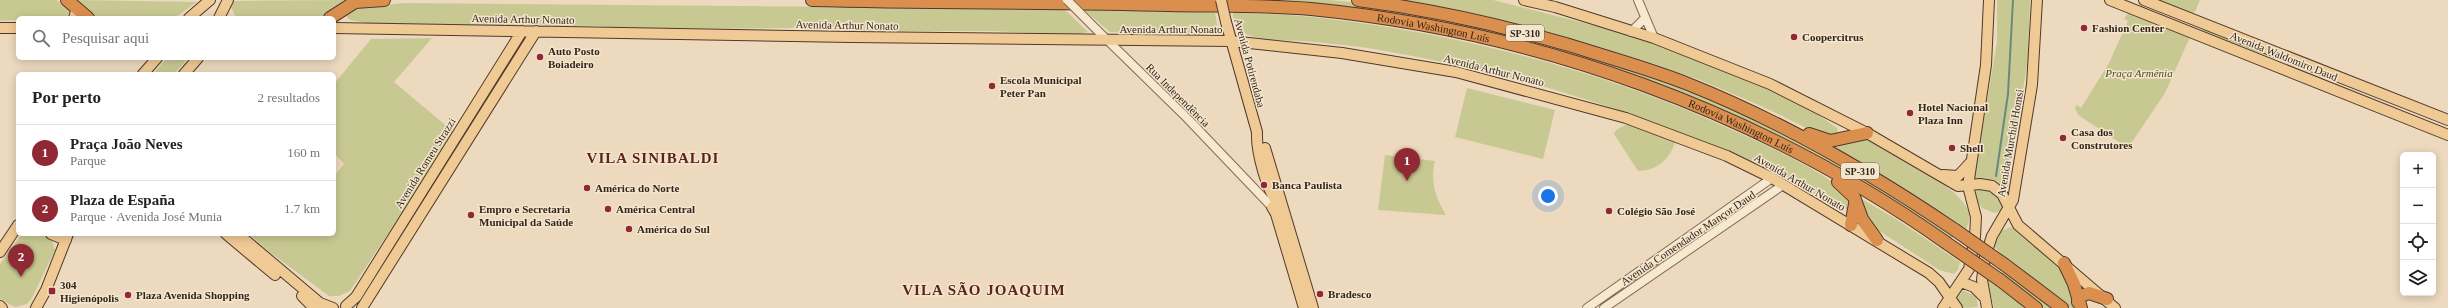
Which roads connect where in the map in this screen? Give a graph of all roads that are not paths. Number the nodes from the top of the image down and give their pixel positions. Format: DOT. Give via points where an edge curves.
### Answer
graph roads {
  1 [pos="67,0"];
  2 [pos="384,0"];
  3 [pos="812,0"];
  4 [pos="1067,0"];
  5 [pos="1221,0"];
  6 [pos="1358,0"];
  7 [pos="1524,0"];
  8 [pos="1638,0"];
  9 [pos="1989,0"];
  10 [pos="2037,0"];
  11 [pos="2110,0"];
  12 [pos="2144,0"];
  13 [pos="210,2"];
  14 [pos="226,2"];
  15 [pos="76,13"];
  16 [pos="192,16"];
  17 [pos="219,16"];
  18 [pos="333,16"];
  19 [pos="1645,18"];
  20 [pos="0,28"];
  21 [pos="16,28"];
  22 [pos="336,28"];
  23 [pos="522,31"];
  24 [pos="536,31"];
  25 [pos="1631,32"];
  26 [pos="1654,38"];
  27 [pos="1107,40"];
  28 [pos="1231,41"];
  29 [pos="155,60"];
  30 [pos="196,60"];
  31 [pos="145,72"];
  32 [pos="186,72"];
  33 [pos="467,117"];
  34 [pos="1762,117"];
  35 [pos="2448,120"];
  36 [pos="477,124"];
  37 [pos="1867,133"];
  38 [pos="2448,135"];
  39 [pos="1970,163"];
  40 [pos="1818,165"];
  41 [pos="1939,174"];
  42 [pos="1772,178"];
  43 [pos="1783,185"];
  44 [pos="1968,186"];
  45 [pos="1854,197"];
  46 [pos="1277,208"];
  47 [pos="2009,209"];
  48 [pos="1851,225"];
  49 [pos="16,229"];
  50 [pos="228,236"];
  51 [pos="240,236"];
  52 [pos="67,237"];
  53 [pos="1877,240"];
  54 [pos="0,252"];
  55 [pos="2064,263"];
  56 [pos="1961,282"];
  57 [pos="1950,297"];
  58 [pos="1986,303"];
  59 [pos="2111,304"];
  60 [pos="2080,305"];
  61 [pos="36,306"];
  62 [pos="314,308"];
  63 [pos="342,308"];
  64 [pos="362,308"];
  65 [pos="1304,308"];
  66 [pos="1313,308"];
  67 [pos="1587,308"];
  68 [pos="1604,308"];
  69 [pos="1943,308"];
  70 [pos="1957,308"];
  71 [pos="2036,308"];
  72 [pos="2062,308"];
  1 -- 15 [label="highway"];
  2 -- 18 [label="highway" via="355,2"];
  3 -- 40 [label="highway, Rodovia Washington Luís / SP-310" via="1253,6 1315,10 1404,22 1505,42 1620,77 1696,104 1763,135"];
  4 -- 27 [label="street, Rua Independência, bridge"];
  5 -- 28 [label="main road, Avenida Potirendaba, bridge"];
  6 -- 34 [label="highway, Rodovia Washington Luís / SP-310" via="1471,20 1582,48 1688,84"];
  7 -- 25 [label="main road"];
  8 -- 19 [label="street"];
  9 -- 39 [label="main road" via="1986,65"];
  10 -- 47 [label="main road, Avenida Murchid Homsi" via="2032,85 2013,200"];
  11 -- 38 [label="main road, Avenida Waldomiro Daud"];
  12 -- 35 [label="main road, Avenida Waldomiro Daud"];
  13 -- 16 [label="main road"];
  14 -- 17 [label="main road"];
  19 -- 25 [label="street"];
  19 -- 26 [label="street"];
  20 -- 21 [label="main road"];
  22 -- 23 [label="main road, Avenida Arthur Nonato"];
  23 -- 24 [label="main road, Avenida Arthur Nonato"];
  23 -- 33 [label="main road, Avenida Romeu Strazzi"];
  24 -- 27 [label="main road, Avenida Arthur Nonato"];
  24 -- 36 [label="main road, Avenida Romeu Strazzi"];
  25 -- 26 [label="main road"];
  26 -- 37 [label="main road" via="1770,84"];
  27 -- 28 [label="main road, Avenida Arthur Nonato"];
  27 -- 46 [label="street, Rua Independência"];
  28 -- 42 [label="main road, Avenida Arthur Nonato" via="1342,53 1463,74 1626,118 1727,156"];
  28 -- 46 [label="main road, Avenida Potirendaba" via="1257,132 1270,192"];
  29 -- 31 [label="main road"];
  30 -- 32 [label="main road"];
  33 -- 36 [label="main road"];
  33 -- 63 [label="main road, Avenida Romeu Strazzi" via="356,297"];
  34 -- 37 [label="highway" via="1830,142"];
  34 -- 72 [label="highway, Rodovia Washington Luís / SP-310, bridge" via="1834,156 1955,230"];
  36 -- 64 [label="main road, Avenida Romeu Strazzi"];
  37 -- 41 [label="main road"];
  39 -- 41 [label="main road" via="1958,176"];
  39 -- 44 [label="main road"];
  40 -- 45 [label="highway" via="1823,173 1847,189"];
  40 -- 71 [label="highway, Rodovia Washington Luís / SP-310, bridge" via="1913,219"];
  41 -- 44 [label="main road" via="1958,186"];
  42 -- 43 [label="main road, Avenida Arthur Nonato"];
  42 -- 67 [label="street, Avenida Comendador Mançor Daud"];
  43 -- 48 [label="main road, Avenida Arthur Nonato"];
  43 -- 68 [label="street, Avenida Comendador Mançor Daud"];
  44 -- 47 [label="main road" via="1992,186 2002,194"];
  44 -- 56 [label="main road" via="1976,217 1976,230 1970,269"];
  45 -- 48 [label="highway" via="1855,210"];
  45 -- 53 [label="highway" via="1862,219"];
  46 -- 65 [label="main road, Avenida Potirendaba" via="1276,214"];
  46 -- 66 [label="main road, Avenida Potirendaba"];
  47 -- 55 [label="main road" via="2018,225"];
  47 -- 58 [label="main road, Avenida Murchid Homsi" via="1988,245 1982,280"];
  48 -- 53 [label="main road, Avenida Arthur Nonato"];
  49 -- 54 [label="main road"];
  50 -- 62 [label="main road"];
  51 -- 63 [label="main road" via="320,303"];
  52 -- 61 [label="main road"];
  53 -- 57 [label="main road, Avenida Arthur Nonato" via="1929,273"];
  55 -- 59 [label="main road"];
  55 -- 60 [label="highway"];
  56 -- 57 [label="main road"];
  56 -- 58 [label="main road" via="1974,287"];
  57 -- 69 [label="main road"];
  57 -- 70 [label="main road, Avenida Arthur Nonato"];
  59 -- 60 [label="highway" via="2089,294 2081,296"];
}
